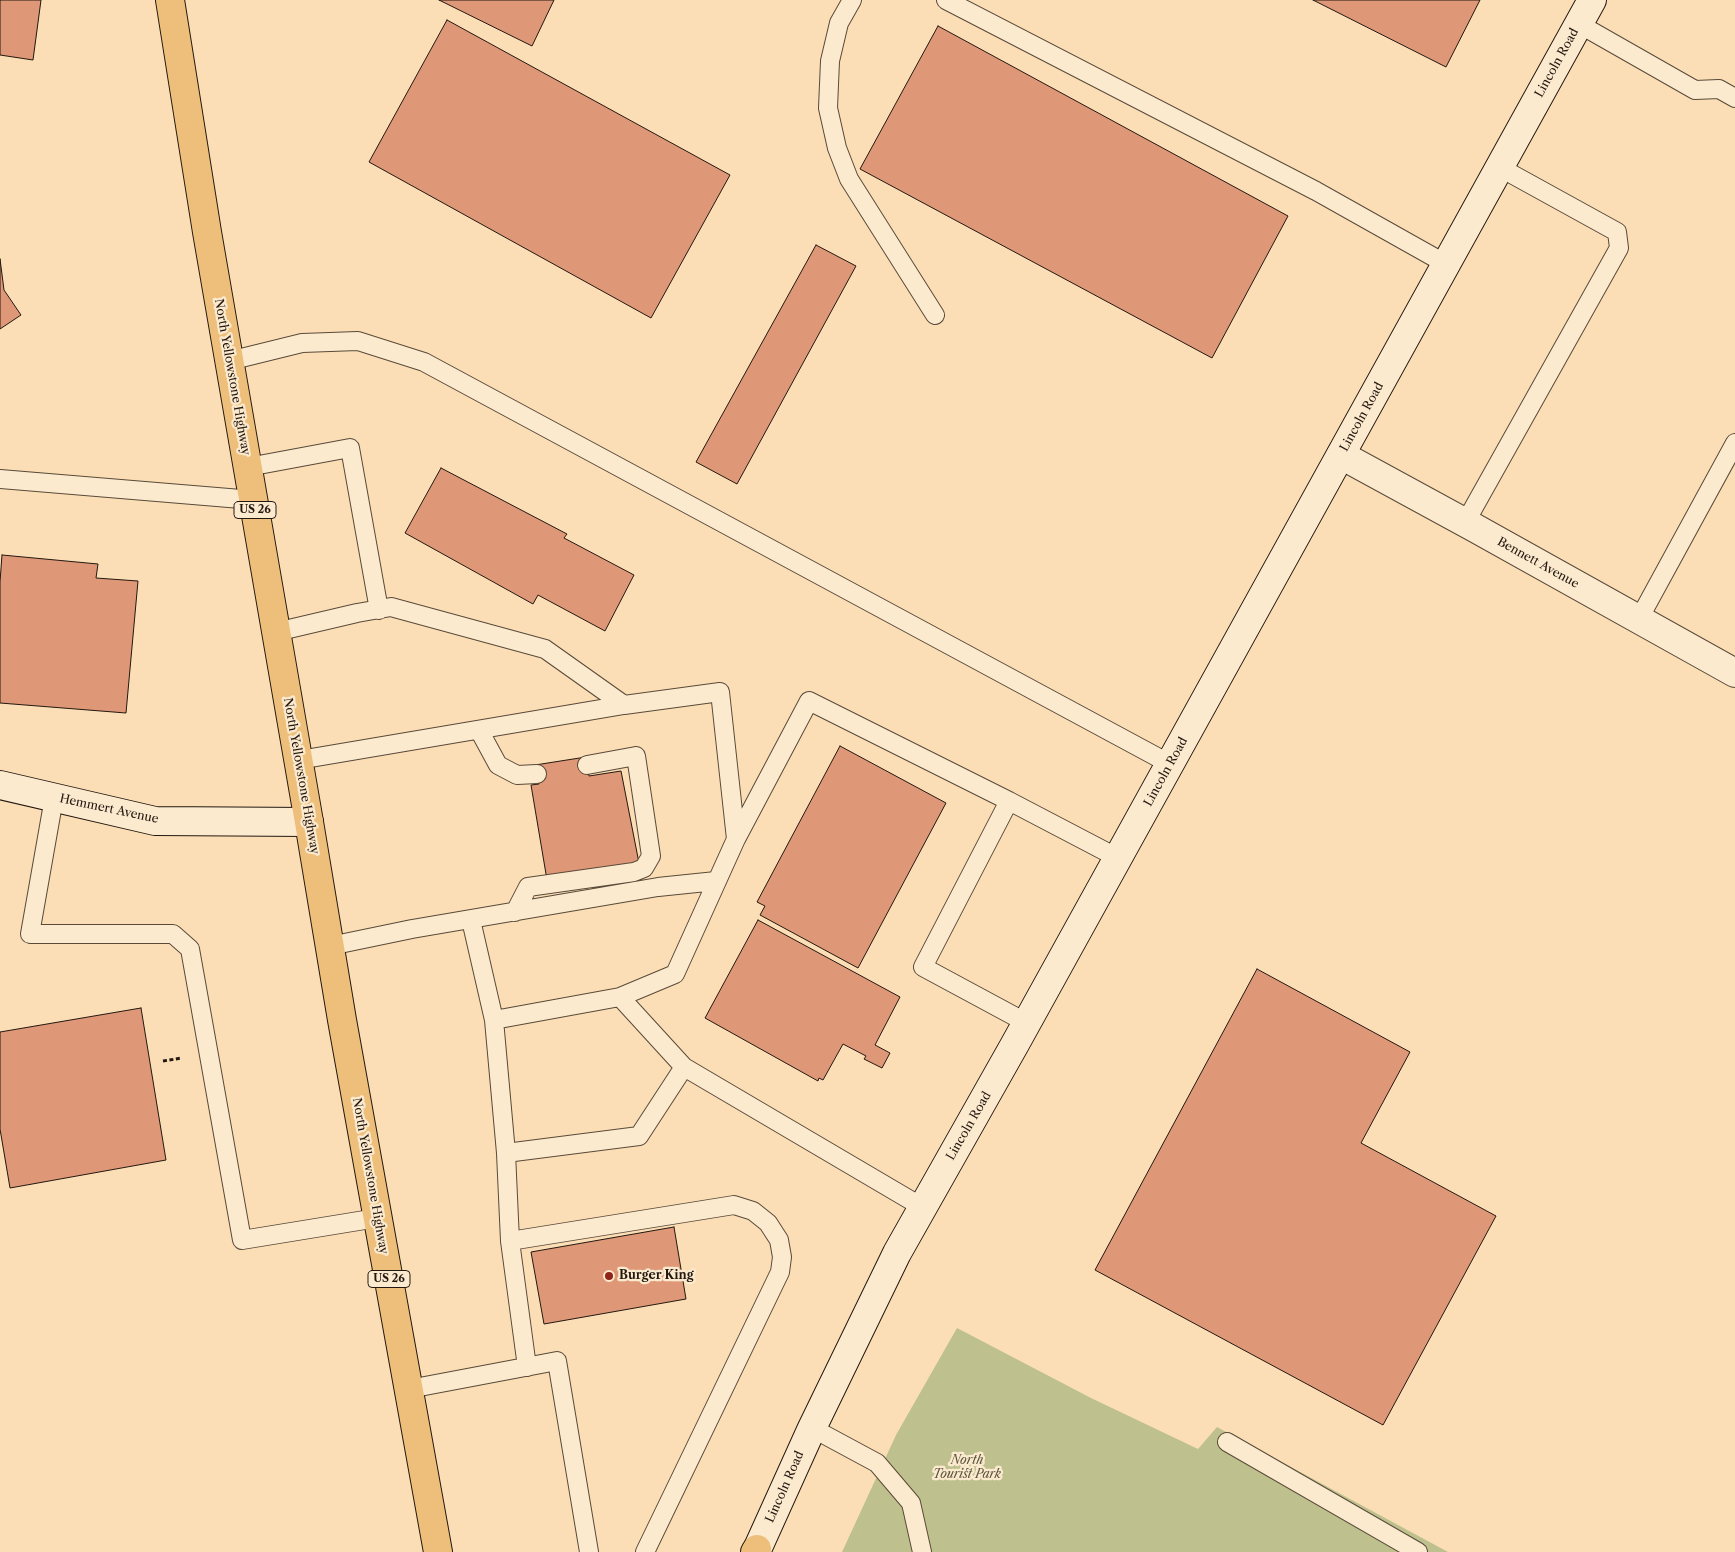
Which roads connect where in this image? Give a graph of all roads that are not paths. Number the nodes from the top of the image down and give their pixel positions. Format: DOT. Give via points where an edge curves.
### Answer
graph roads {
  1 [pos="170,0"];
  2 [pos="852,0"];
  3 [pos="946,0"];
  4 [pos="1592,0"];
  5 [pos="1579,24"];
  6 [pos="1735,98"];
  7 [pos="1499,167"];
  8 [pos="1446,264"];
  9 [pos="935,315"];
  10 [pos="229,360"];
  11 [pos="1735,443"];
  12 [pos="1341,455"];
  13 [pos="248,467"];
  14 [pos="0,479"];
  15 [pos="253,500"];
  16 [pos="1466,523"];
  17 [pos="379,610"];
  18 [pos="1638,620"];
  19 [pos="276,632"];
  20 [pos="1733,668"];
  21 [pos="624,705"];
  22 [pos="479,730"];
  23 [pos="299,760"];
  24 [pos="1170,764"];
  25 [pos="587,765"];
  26 [pos="537,774"];
  27 [pos="0,785"];
  28 [pos="54,798"];
  29 [pos="1009,802"];
  30 [pos="309,822"];
  31 [pos="736,839"];
  32 [pos="1118,858"];
  33 [pos="716,881"];
  34 [pos="515,912"];
  35 [pos="471,920"];
  36 [pos="330,946"];
  37 [pos="620,998"];
  38 [pos="494,1020"];
  39 [pos="1026,1022"];
  40 [pos="684,1066"];
  41 [pos="506,1153"];
  42 [pos="922,1207"];
  43 [pos="377,1218"];
  44 [pos="510,1241"];
  45 [pos="527,1367"];
  46 [pos="409,1390"];
  47 [pos="812,1428"];
  48 [pos="1227,1442"];
  49 [pos="756,1551"];
  50 [pos="438,1552"];
  51 [pos="589,1552"];
  52 [pos="645,1552"];
  53 [pos="922,1552"];
  54 [pos="1418,1552"];
  1 -- 10 [label="highway, North Yellowstone Highway / US 26"];
  2 -- 9 [label="lane" via="839,24 830,61 828,108 836,148 849,179"];
  3 -- 8 [label="lane" via="1316,191"];
  4 -- 5 [label="main road, Lincoln Road"];
  5 -- 6 [label="lane" via="1695,90 1719,89"];
  5 -- 7 [label="main road, Lincoln Road"];
  7 -- 8 [label="main road, Lincoln Road"];
  7 -- 16 [label="lane" via="1617,232 1619,248"];
  8 -- 12 [label="main road, Lincoln Road"];
  10 -- 13 [label="highway, North Yellowstone Highway / US 26"];
  10 -- 24 [label="lane" via="302,343 358,341 424,362"];
  11 -- 18 [label="lane"];
  12 -- 16 [label="main road, Bennett Avenue"];
  12 -- 24 [label="main road, Lincoln Road"];
  13 -- 15 [label="highway, North Yellowstone Highway / US 26"];
  13 -- 17 [label="lane" via="350,448"];
  14 -- 15 [label="lane"];
  15 -- 19 [label="highway, North Yellowstone Highway / US 26"];
  16 -- 18 [label="main road, Bennett Avenue"];
  17 -- 19 [label="lane"];
  17 -- 21 [label="lane" via="391,607 545,649"];
  18 -- 20 [label="main road, Bennett Avenue"];
  19 -- 23 [label="highway, North Yellowstone Highway / US 26"];
  21 -- 22 [label="lane"];
  21 -- 31 [label="lane" via="720,692"];
  22 -- 23 [label="lane"];
  22 -- 26 [label="lane" via="498,764 517,775"];
  23 -- 30 [label="highway, North Yellowstone Highway / US 26"];
  24 -- 32 [label="main road, Lincoln Road"];
  25 -- 34 [label="lane" via="636,756 651,856 644,868 634,872 528,887"];
  27 -- 28 [label="main road, Hemmert Avenue"];
  28 -- 30 [label="main road, Hemmert Avenue" via="155,821"];
  28 -- 43 [label="lane" via="30,934 173,934 190,950 242,1240"];
  29 -- 31 [label="lane" via="808,701"];
  29 -- 32 [label="lane"];
  29 -- 39 [label="lane" via="923,967"];
  30 -- 36 [label="highway, North Yellowstone Highway / US 26"];
  31 -- 33 [label="lane"];
  32 -- 39 [label="main road, Lincoln Road"];
  33 -- 34 [label="lane" via="658,887"];
  33 -- 37 [label="lane" via="676,974"];
  34 -- 35 [label="lane"];
  35 -- 36 [label="lane"];
  35 -- 38 [label="lane"];
  36 -- 43 [label="highway, North Yellowstone Highway / US 26"];
  37 -- 38 [label="lane"];
  37 -- 40 [label="lane"];
  38 -- 41 [label="lane"];
  39 -- 42 [label="main road, Lincoln Road"];
  40 -- 41 [label="lane" via="639,1136"];
  40 -- 42 [label="lane"];
  41 -- 44 [label="lane"];
  42 -- 47 [label="main road, Lincoln Road"];
  43 -- 46 [label="highway, North Yellowstone Highway / US 26"];
  44 -- 45 [label="lane"];
  44 -- 52 [label="lane" via="734,1205 753,1211 768,1223 779,1240 780,1272"];
  45 -- 46 [label="lane"];
  45 -- 51 [label="lane" via="557,1361"];
  46 -- 50 [label="highway, North Yellowstone Highway / US 26"];
  47 -- 49 [label="main road, Lincoln Road"];
  47 -- 53 [label="lane" via="877,1463 911,1503"];
  48 -- 54 [label="lane"];
}
